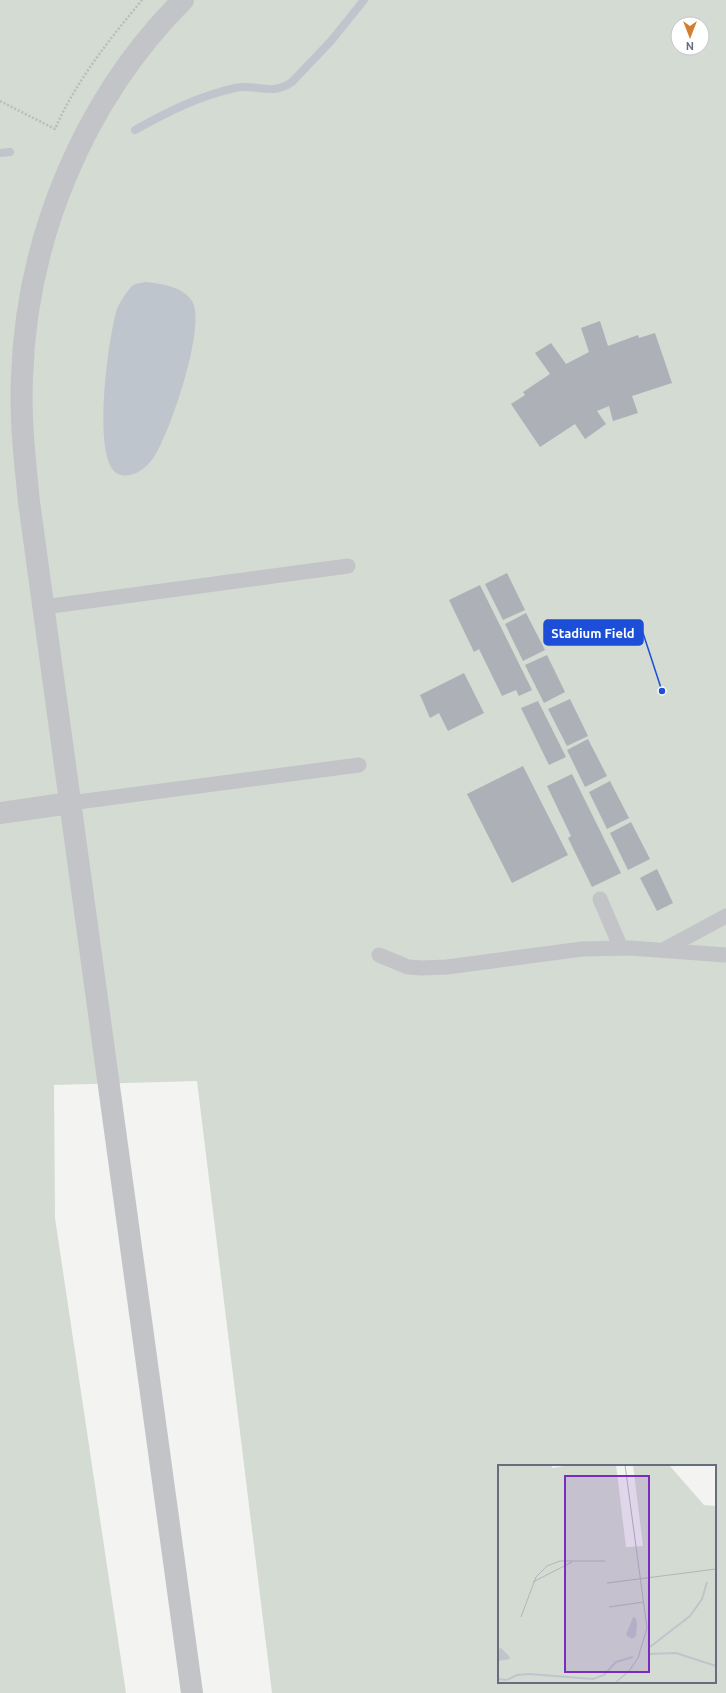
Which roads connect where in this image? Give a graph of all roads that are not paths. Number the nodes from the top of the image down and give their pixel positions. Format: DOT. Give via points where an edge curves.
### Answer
graph roads {
  1 [pos="183,0"];
  2 [pos="348,566"];
  3 [pos="44,607"];
  4 [pos="359,765"];
  5 [pos="70,803"];
  6 [pos="0,813"];
  7 [pos="600,899"];
  8 [pos="726,916"];
  9 [pos="621,948"];
  10 [pos="663,950"];
  11 [pos="379,955"];
  12 [pos="726,955"];
  13 [pos="192,1693"];
  1 -- 3 [label="street" via="140,49 93,119 54,207 36,269 24,347 22,417 29,502"];
  2 -- 3 [label="lane"];
  3 -- 5 [label="street"];
  4 -- 5 [label="lane"];
  5 -- 6 [label="street"];
  5 -- 13 [label="street"];
  7 -- 9 [label="lane"];
  8 -- 10 [label="lane"];
  9 -- 10 [label="lane"];
  9 -- 11 [label="lane" via="422,968 408,967"];
  10 -- 12 [label="lane"];
}
